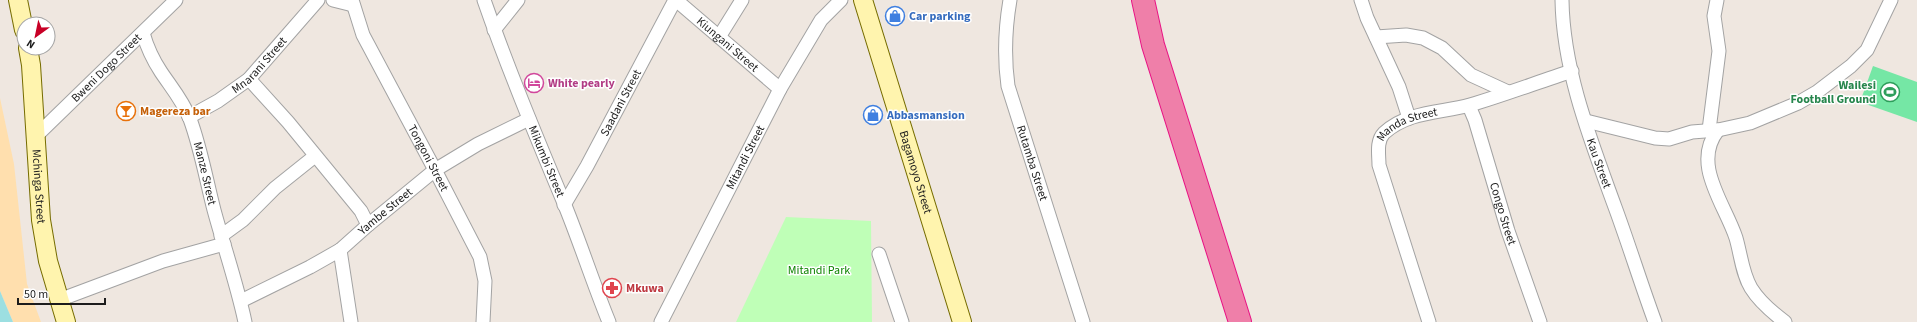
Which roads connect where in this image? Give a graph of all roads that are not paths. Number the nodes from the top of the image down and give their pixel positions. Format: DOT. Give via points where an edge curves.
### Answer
graph roads {
  1 [pos="18,0"];
  2 [pos="176,0"];
  3 [pos="318,0"];
  4 [pos="333,0"];
  5 [pos="484,0"];
  6 [pos="518,0"];
  7 [pos="675,0"];
  8 [pos="742,0"];
  9 [pos="841,0"];
  10 [pos="863,0"];
  11 [pos="1010,0"];
  12 [pos="1143,0"];
  13 [pos="1361,0"];
  14 [pos="1562,0"];
  15 [pos="1717,0"];
  16 [pos="1891,0"];
  17 [pos="353,2"];
  18 [pos="21,16"];
  19 [pos="494,30"];
  20 [pos="143,33"];
  21 [pos="719,37"];
  22 [pos="1376,37"];
  23 [pos="29,56"];
  24 [pos="1572,71"];
  25 [pos="249,79"];
  26 [pos="780,88"];
  27 [pos="1508,92"];
  28 [pos="1469,106"];
  29 [pos="189,117"];
  30 [pos="529,118"];
  31 [pos="1409,118"];
  32 [pos="1586,121"];
  33 [pos="1714,130"];
  34 [pos="36,136"];
  35 [pos="315,156"];
  36 [pos="435,170"];
  37 [pos="564,205"];
  38 [pos="368,225"];
  39 [pos="222,240"];
  40 [pos="340,250"];
  41 [pos="879,254"];
  42 [pos="59,300"];
  43 [pos="241,301"];
  44 [pos="66,322"];
  45 [pos="245,322"];
  46 [pos="351,322"];
  47 [pos="483,322"];
  48 [pos="609,322"];
  49 [pos="661,322"];
  50 [pos="902,322"];
  51 [pos="962,322"];
  52 [pos="1083,322"];
  53 [pos="1240,322"];
  54 [pos="1429,322"];
  55 [pos="1540,322"];
  56 [pos="1655,322"];
  57 [pos="1786,322"];
  1 -- 18 [label="main road"];
  2 -- 20 [label="street, Bweni Dogo Street"];
  3 -- 25 [label="street, Mnarani Street"];
  4 -- 17 [label="street"];
  5 -- 19 [label="street, Mikumbi Street"];
  6 -- 19 [label="street"];
  7 -- 21 [label="street, Kiungani Street"];
  7 -- 37 [label="street, Saadani Street" via="588,166"];
  8 -- 21 [label="street"];
  9 -- 26 [label="street, Mitandi Street" via="821,20"];
  10 -- 51 [label="main road, Bagamoyo Street"];
  11 -- 52 [label="street, Rutamba Street" via="1005,42 1008,86"];
  12 -- 53 [label="highway" via="1157,60"];
  13 -- 22 [label="street"];
  14 -- 24 [label="street, Kau Street" via="1562,23"];
  15 -- 33 [label="street" via="1714,16 1719,52"];
  16 -- 33 [label="street" via="1867,50 1833,81 1770,115 1750,123"];
  17 -- 36 [label="street, Tongoni Street" via="363,35"];
  19 -- 30 [label="street, Mikumbi Street"];
  20 -- 29 [label="street, Manze Street" via="157,65"];
  20 -- 34 [label="street, Bweni Dogo Street"];
  21 -- 26 [label="street, Kiungani Street"];
  22 -- 27 [label="street" via="1406,35 1423,38 1442,48 1471,75"];
  22 -- 31 [label="street" via="1399,87"];
  23 -- 34 [label="main road, Mchinga Street"];
  24 -- 27 [label="street, Manda Street"];
  24 -- 32 [label="street, Kau Street"];
  25 -- 29 [label="street, Mnarani Street"];
  25 -- 35 [label="street"];
  26 -- 49 [label="street, Mitandi Street"];
  27 -- 28 [label="street, Manda Street"];
  28 -- 31 [label="street, Manda Street" via="1428,112"];
  28 -- 55 [label="street, Congo Street" via="1476,120 1508,231"];
  29 -- 39 [label="street, Manze Street" via="202,156"];
  30 -- 36 [label="street, Yambe Street"];
  30 -- 37 [label="street, Mikumbi Street"];
  31 -- 54 [label="street, Manda Street" via="1383,134 1378,145 1380,165"];
  32 -- 33 [label="street" via="1664,139"];
  32 -- 56 [label="street, Kau Street"];
  33 -- 57 [label="street" via="1709,145 1708,168 1736,239 1745,278 1762,302"];
  34 -- 42 [label="main road, Mchinga Street" via="41,220 48,261"];
  35 -- 38 [label="street" via="360,211"];
  35 -- 39 [label="street" via="275,188"];
  36 -- 38 [label="street, Yambe Street"];
  36 -- 47 [label="street, Tongoni Street" via="480,257 485,281"];
  37 -- 48 [label="street, Mikumbi Street"];
  38 -- 40 [label="street, Yambe Street"];
  39 -- 42 [label="street"];
  39 -- 43 [label="street, Manze Street"];
  40 -- 43 [label="street, Yambe Street"];
  40 -- 46 [label="street"];
  41 -- 50 [label="street"];
  42 -- 44 [label="main road, Mchinga Street"];
  43 -- 45 [label="street, Manze Street"];
}
